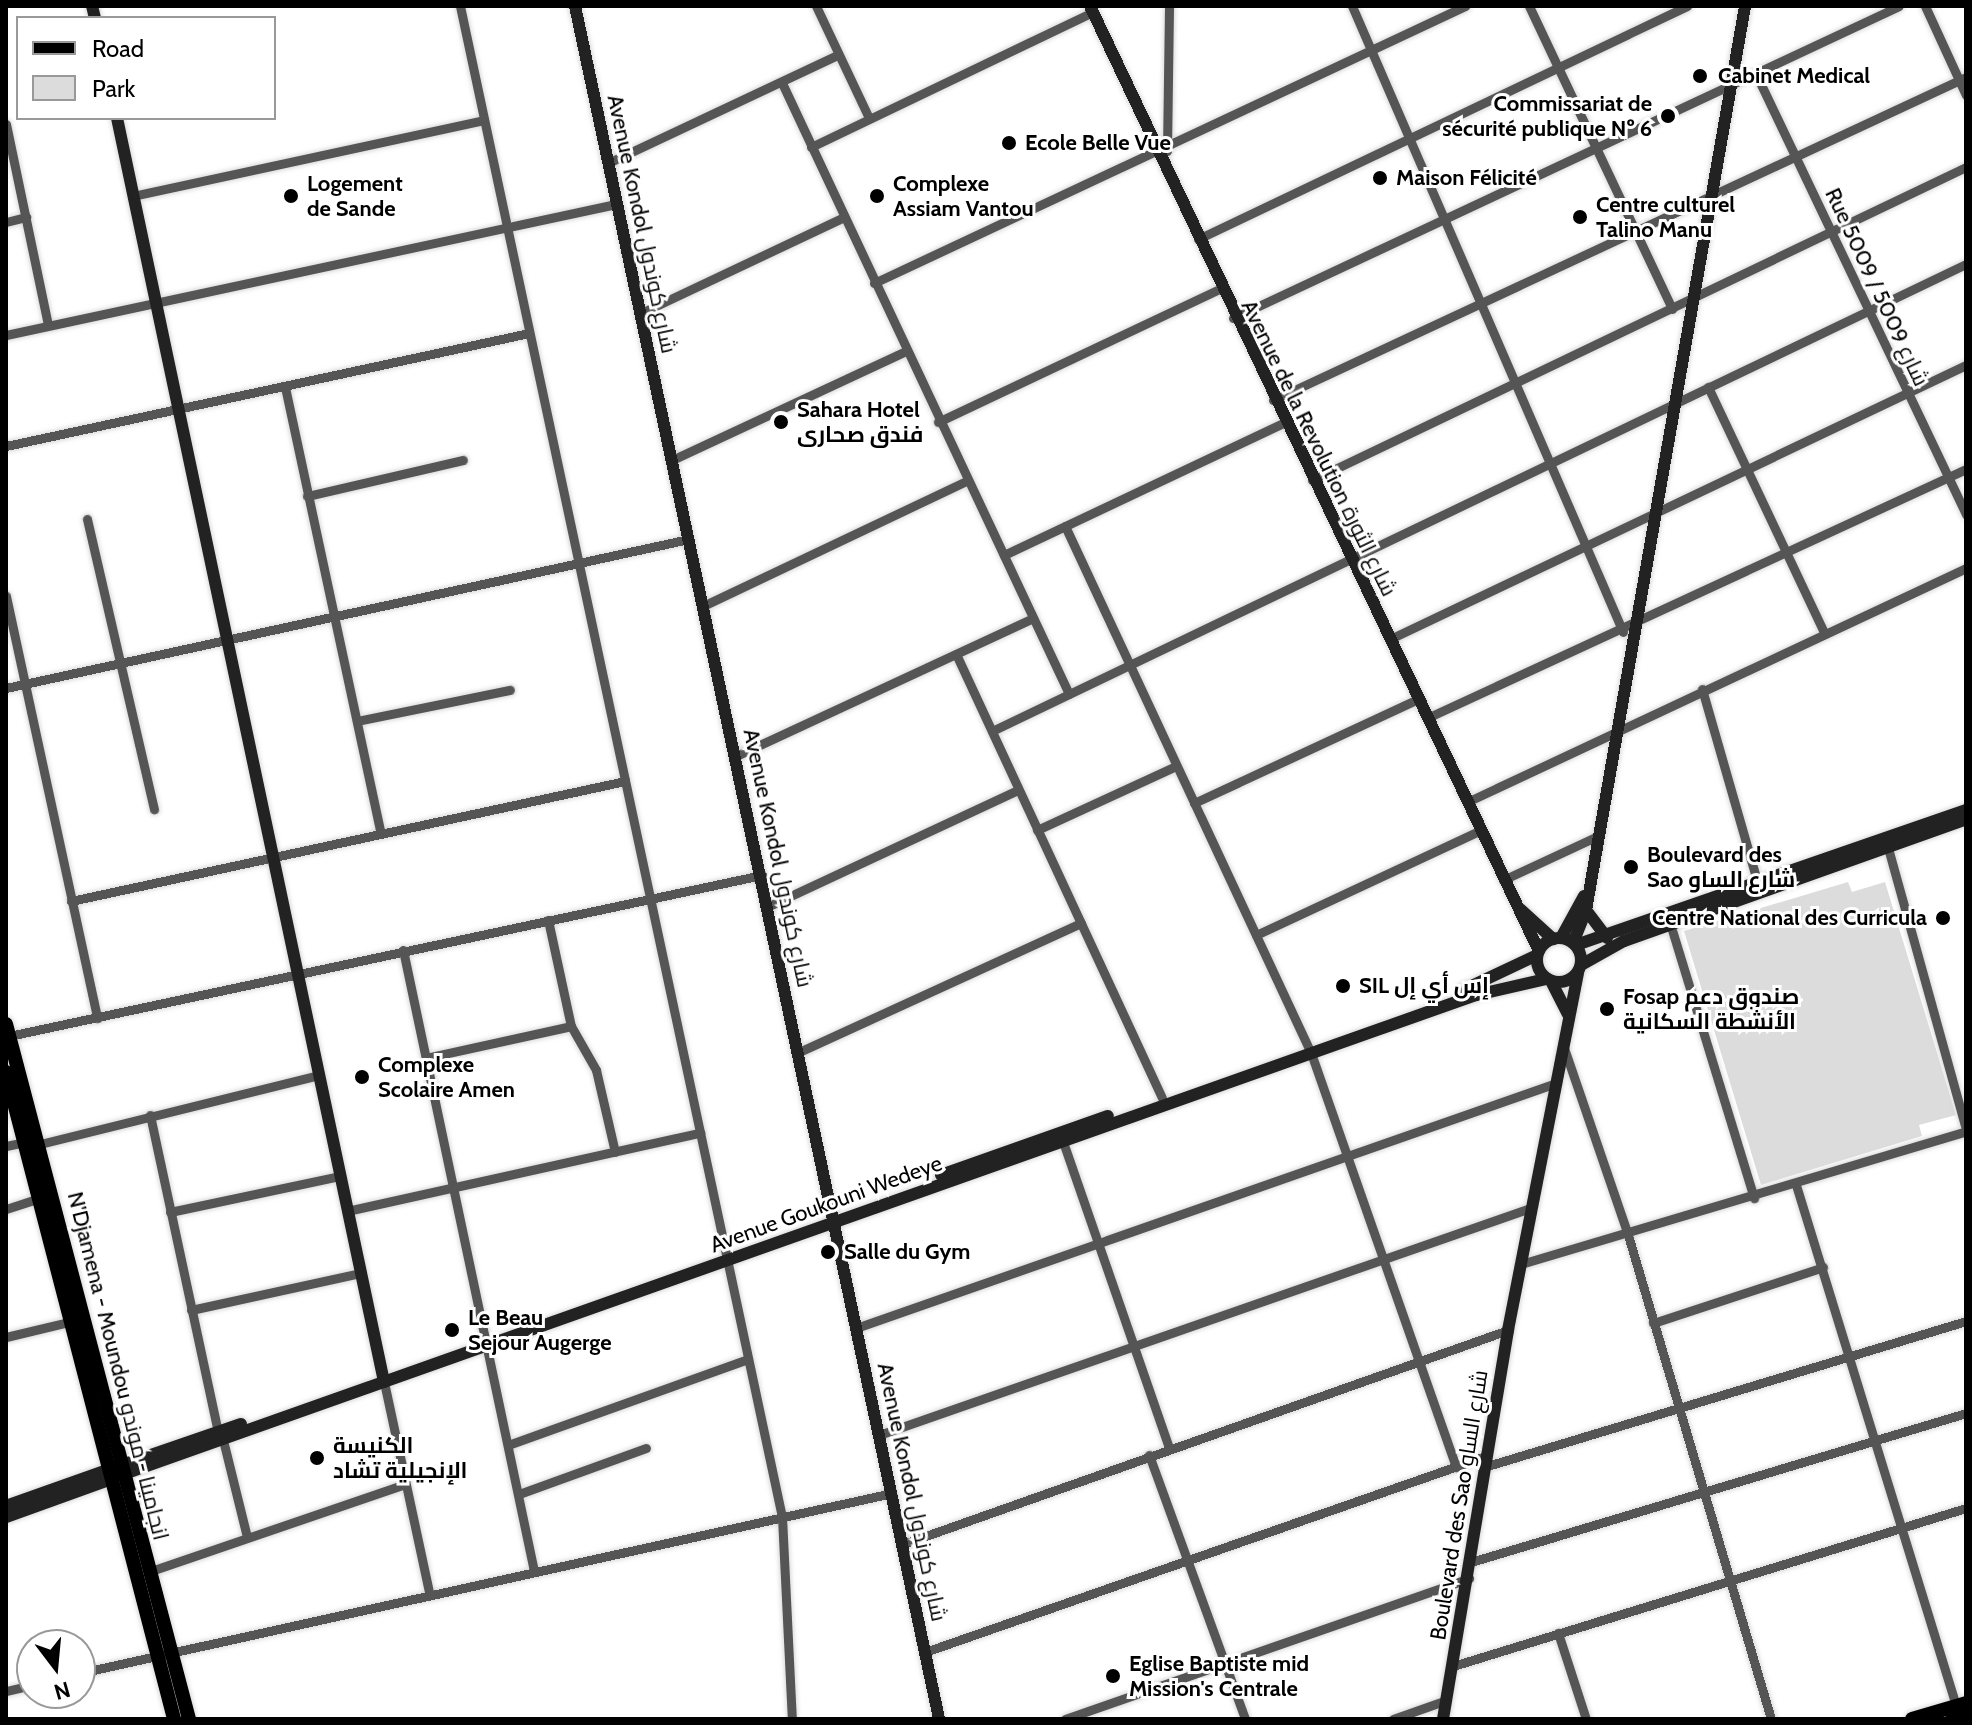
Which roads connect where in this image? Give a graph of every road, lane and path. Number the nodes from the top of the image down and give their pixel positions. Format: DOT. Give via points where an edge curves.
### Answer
graph roads {
  1 [pos="460,6"];
  2 [pos="589,6"];
  3 [pos="816,6"];
  4 [pos="1169,6"];
  5 [pos="1352,6"];
  6 [pos="1465,6"];
  7 [pos="1529,6"];
  8 [pos="1687,6"];
  9 [pos="1745,6"];
  10 [pos="1899,6"];
  11 [pos="1925,6"];
  12 [pos="575,9"];
  13 [pos="1092,9"];
  14 [pos="1371,53"];
  15 [pos="838,55"];
  16 [pos="1556,63"];
  17 [pos="1756,74"];
  18 [pos="1963,78"];
  19 [pos="782,83"];
  20 [pos="1730,87"];
  21 [pos="1966,95"];
  22 [pos="869,118"];
  23 [pos="117,120"];
  24 [pos="484,120"];
  25 [pos="6,124"];
  26 [pos="1408,136"];
  27 [pos="811,147"];
  28 [pos="1598,150"];
  29 [pos="1163,153"];
  30 [pos="1795,155"];
  31 [pos="608,163"];
  32 [pos="1966,167"];
  33 [pos="1713,191"];
  34 [pos="133,196"];
  35 [pos="616,204"];
  36 [pos="26,217"];
  37 [pos="844,217"];
  38 [pos="1444,218"];
  39 [pos="6,222"];
  40 [pos="1635,226"];
  41 [pos="508,227"];
  42 [pos="1831,231"];
  43 [pos="1198,239"];
  44 [pos="1966,264"];
  45 [pos="874,283"];
  46 [pos="1220,289"];
  47 [pos="1695,296"];
  48 [pos="1482,298"];
  49 [pos="156,302"];
  50 [pos="1672,309"];
  51 [pos="1868,311"];
  52 [pos="641,313"];
  53 [pos="1233,318"];
  54 [pos="48,325"];
  55 [pos="529,333"];
  56 [pos="6,335"];
  57 [pos="906,351"];
  58 [pos="1966,365"];
  59 [pos="1518,382"];
  60 [pos="285,387"];
  61 [pos="1708,387"];
  62 [pos="1906,393"];
  63 [pos="1273,400"];
  64 [pos="1675,404"];
  65 [pos="178,408"];
  66 [pos="938,422"];
  67 [pos="1285,422"];
  68 [pos="6,446"];
  69 [pos="463,460"];
  70 [pos="672,460"];
  71 [pos="1550,462"];
  72 [pos="1966,469"];
  73 [pos="1746,470"];
  74 [pos="1948,477"];
  75 [pos="1312,480"];
  76 [pos="966,481"];
  77 [pos="307,496"];
  78 [pos="1655,513"];
  79 [pos="1966,515"];
  80 [pos="87,519"];
  81 [pos="1065,526"];
  82 [pos="689,539"];
  83 [pos="1586,545"];
  84 [pos="1784,549"];
  85 [pos="1004,555"];
  86 [pos="1348,557"];
  87 [pos="579,562"];
  88 [pos="1966,568"];
  89 [pos="6,596"];
  90 [pos="703,606"];
  91 [pos="333,616"];
  92 [pos="1033,618"];
  93 [pos="1637,626"];
  94 [pos="1623,632"];
  95 [pos="1825,634"];
  96 [pos="226,639"];
  97 [pos="1390,639"];
  98 [pos="956,654"];
  99 [pos="121,663"];
  100 [pos="1130,665"];
  101 [pos="24,684"];
  102 [pos="6,688"];
  103 [pos="1702,689"];
  104 [pos="510,690"];
  105 [pos="1069,694"];
  106 [pos="1420,698"];
  107 [pos="1427,718"];
  108 [pos="357,721"];
  109 [pos="1618,730"];
  110 [pos="992,731"];
  111 [pos="736,756"];
  112 [pos="1176,766"];
  113 [pos="625,781"];
  114 [pos="1018,790"];
  115 [pos="1467,802"];
  116 [pos="1194,803"];
  117 [pos="154,809"];
  118 [pos="1966,810"];
  119 [pos="1966,819"];
  120 [pos="1037,830"];
  121 [pos="1481,830"];
  122 [pos="381,833"];
  123 [pos="1598,836"];
  124 [pos="1888,848"];
  125 [pos="274,858"];
  126 [pos="762,875"];
  127 [pos="1503,880"];
  128 [pos="1758,884"];
  129 [pos="1586,894"];
  130 [pos="650,900"];
  131 [pos="71,901"];
  132 [pos="1516,905"];
  133 [pos="769,906"];
  134 [pos="1586,910"];
  135 [pos="548,920"];
  136 [pos="1669,921"];
  137 [pos="1081,923"];
  138 [pos="1256,935"];
  139 [pos="1607,938"];
  140 [pos="1566,941"];
  141 [pos="403,950"];
  142 [pos="1538,953"];
  143 [pos="1580,969"];
  144 [pos="298,972"];
  145 [pos="1548,980"];
  146 [pos="1568,1014"];
  147 [pos="97,1018"];
  148 [pos="571,1026"];
  149 [pos="8,1030"];
  150 [pos="1562,1041"];
  151 [pos="1309,1050"];
  152 [pos="799,1052"];
  153 [pos="426,1058"];
  154 [pos="6,1072"];
  155 [pos="319,1075"];
  156 [pos="1553,1084"];
  157 [pos="1162,1098"];
  158 [pos="150,1115"];
  159 [pos="1966,1130"];
  160 [pos="700,1133"];
  161 [pos="1062,1137"];
  162 [pos="33,1143"];
  163 [pos="6,1146"];
  164 [pos="615,1152"];
  165 [pos="1348,1154"];
  166 [pos="339,1176"];
  167 [pos="1796,1185"];
  168 [pos="453,1186"];
  169 [pos="40,1198"];
  170 [pos="1754,1198"];
  171 [pos="1530,1208"];
  172 [pos="6,1209"];
  173 [pos="347,1211"];
  174 [pos="170,1212"];
  175 [pos="831,1219"];
  176 [pos="1628,1235"];
  177 [pos="1099,1242"];
  178 [pos="726,1256"];
  179 [pos="1384,1260"];
  180 [pos="1521,1264"];
  181 [pos="1823,1267"];
  182 [pos="361,1273"];
  183 [pos="191,1310"];
  184 [pos="1966,1321"];
  185 [pos="69,1322"];
  186 [pos="1653,1323"];
  187 [pos="856,1328"];
  188 [pos="1508,1330"];
  189 [pos="6,1337"];
  190 [pos="486,1342"];
  191 [pos="1135,1347"];
  192 [pos="1851,1357"];
  193 [pos="748,1359"];
  194 [pos="1419,1363"];
  195 [pos="383,1378"];
  196 [pos="1679,1408"];
  197 [pos="1966,1413"];
  198 [pos="879,1435"];
  199 [pos="220,1436"];
  200 [pos="1875,1440"];
  201 [pos="508,1445"];
  202 [pos="646,1448"];
  203 [pos="1169,1448"];
  204 [pos="1149,1455"];
  205 [pos="1485,1462"];
  206 [pos="1456,1467"];
  207 [pos="114,1473"];
  208 [pos="405,1484"];
  209 [pos="1704,1492"];
  210 [pos="892,1493"];
  211 [pos="519,1494"];
  212 [pos="6,1506"];
  213 [pos="1966,1508"];
  214 [pos="6,1517"];
  215 [pos="782,1517"];
  216 [pos="1902,1528"];
  217 [pos="247,1537"];
  218 [pos="903,1544"];
  219 [pos="1186,1559"];
  220 [pos="1471,1562"];
  221 [pos="534,1571"];
  222 [pos="148,1572"];
  223 [pos="1469,1578"];
  224 [pos="1731,1581"];
  225 [pos="429,1592"];
  226 [pos="1558,1633"];
  227 [pos="163,1651"];
  228 [pos="925,1652"];
  229 [pos="1224,1663"];
  230 [pos="1453,1666"];
  231 [pos="176,1667"];
  232 [pos="96,1669"];
  233 [pos="164,1681"];
  234 [pos="1447,1700"];
  235 [pos="1960,1712"];
  236 [pos="165,1719"];
  237 [pos="174,1719"];
  238 [pos="189,1719"];
  239 [pos="198,1719"];
  240 [pos="792,1719"];
  241 [pos="939,1719"];
  242 [pos="1065,1719"];
  243 [pos="1245,1719"];
  244 [pos="1393,1719"];
  245 [pos="1443,1719"];
  246 [pos="1586,1719"];
  247 [pos="1771,1719"];
  248 [pos="1912,1719"];
  1 -- 24 [label="street"];
  2 -- 12 [label="street"];
  3 -- 15 [label="street"];
  4 -- 29 [label="street"];
  5 -- 14 [label="street"];
  6 -- 14 [label="street"];
  7 -- 16 [label="street"];
  8 -- 16 [label="street"];
  9 -- 20 [label="street"];
  10 -- 17 [label="street"];
  11 -- 18 [label="street"];
  12 -- 31 [label="street, Avenue Kondol شارع كوندول"];
  13 -- 22 [label="street"];
  13 -- 29 [label="street, Avenue de la Revolution شارع الثورة"];
  14 -- 26 [label="street"];
  14 -- 29 [label="street"];
  15 -- 19 [label="street"];
  15 -- 22 [label="street"];
  16 -- 26 [label="street"];
  16 -- 28 [label="street"];
  17 -- 20 [label="street"];
  17 -- 30 [label="street, Rue 5009 / شارع 5009"];
  18 -- 21 [label="street"];
  18 -- 30 [label="street"];
  19 -- 27 [label="street"];
  19 -- 31 [label="street"];
  20 -- 28 [label="street"];
  20 -- 33 [label="street"];
  22 -- 27 [label="street"];
  23 -- 34 [label="street"];
  24 -- 34 [label="street"];
  24 -- 41 [label="street"];
  25 -- 36 [label="street"];
  26 -- 38 [label="street"];
  26 -- 43 [label="street"];
  27 -- 37 [label="street"];
  28 -- 38 [label="street"];
  28 -- 40 [label="street"];
  29 -- 43 [label="street, Avenue de la Revolution شارع الثورة"];
  29 -- 45 [label="street"];
  30 -- 33 [label="street"];
  30 -- 42 [label="street, Rue 5009 / شارع 5009"];
  31 -- 35 [label="street, Avenue Kondol شارع كوندول"];
  32 -- 42 [label="street"];
  33 -- 40 [label="street"];
  33 -- 47 [label="street"];
  34 -- 49 [label="street"];
  35 -- 41 [label="street"];
  35 -- 52 [label="street, Avenue Kondol شارع كوندول"];
  36 -- 39 [label="street"];
  36 -- 54 [label="street"];
  37 -- 45 [label="street"];
  37 -- 52 [label="street"];
  38 -- 48 [label="street"];
  38 -- 53 [label="street"];
  40 -- 48 [label="street"];
  40 -- 50 [label="street"];
  41 -- 49 [label="street"];
  41 -- 55 [label="street"];
  42 -- 47 [label="street"];
  42 -- 51 [label="street, Rue 5009 / شارع 5009"];
  43 -- 46 [label="street, Avenue de la Revolution شارع الثورة"];
  44 -- 51 [label="street"];
  45 -- 57 [label="street"];
  46 -- 53 [label="street, Avenue de la Revolution شارع الثورة"];
  46 -- 66 [label="street"];
  47 -- 50 [label="street"];
  47 -- 64 [label="street"];
  48 -- 59 [label="street"];
  48 -- 63 [label="street"];
  49 -- 54 [label="street"];
  49 -- 65 [label="street"];
  50 -- 59 [label="street"];
  51 -- 61 [label="street"];
  51 -- 62 [label="street, Rue 5009 / شارع 5009"];
  52 -- 70 [label="street, Avenue Kondol شارع كوندول"];
  53 -- 63 [label="street, Avenue de la Revolution شارع الثورة"];
  54 -- 56 [label="street"];
  55 -- 60 [label="street"];
  55 -- 87 [label="street"];
  57 -- 66 [label="street"];
  57 -- 70 [label="street"];
  58 -- 62 [label="street"];
  59 -- 71 [label="street"];
  59 -- 75 [label="street"];
  60 -- 65 [label="street"];
  60 -- 77 [label="street"];
  61 -- 64 [label="street"];
  61 -- 73 [label="street"];
  62 -- 73 [label="street"];
  62 -- 74 [label="street, Rue 5009 / شارع 5009"];
  63 -- 67 [label="street, Avenue de la Revolution شارع الثورة"];
  64 -- 71 [label="street"];
  64 -- 78 [label="street"];
  65 -- 68 [label="street"];
  65 -- 96 [label="street"];
  66 -- 76 [label="street"];
  67 -- 75 [label="street, Avenue de la Revolution شارع الثورة"];
  67 -- 81 [label="street"];
  69 -- 77 [label="street"];
  70 -- 82 [label="street, Avenue Kondol شارع كوندول"];
  71 -- 83 [label="street"];
  71 -- 86 [label="street"];
  72 -- 74 [label="street"];
  73 -- 78 [label="street"];
  73 -- 84 [label="street"];
  74 -- 79 [label="street, Rue 5009 / شارع 5009"];
  74 -- 84 [label="street"];
  75 -- 86 [label="street, Avenue de la Revolution شارع الثورة"];
  76 -- 85 [label="street"];
  76 -- 90 [label="street"];
  77 -- 91 [label="street"];
  78 -- 83 [label="street"];
  78 -- 93 [label="street"];
  80 -- 99 [label="street"];
  81 -- 85 [label="street"];
  81 -- 100 [label="street"];
  82 -- 87 [label="street"];
  82 -- 90 [label="street, Avenue Kondol شارع كوندول"];
  83 -- 94 [label="street"];
  83 -- 97 [label="street"];
  84 -- 93 [label="street"];
  84 -- 95 [label="street"];
  85 -- 92 [label="street"];
  86 -- 97 [label="street, Avenue de la Revolution شارع الثورة"];
  86 -- 100 [label="street"];
  87 -- 91 [label="street"];
  87 -- 113 [label="street"];
  88 -- 95 [label="street"];
  89 -- 101 [label="street"];
  90 -- 111 [label="street, Avenue Kondol شارع كوندول"];
  91 -- 96 [label="street"];
  91 -- 108 [label="street"];
  92 -- 98 [label="street"];
  92 -- 105 [label="street"];
  93 -- 94 [label="street"];
  93 -- 109 [label="street"];
  94 -- 107 [label="street"];
  95 -- 103 [label="street"];
  96 -- 99 [label="street"];
  96 -- 125 [label="street"];
  97 -- 106 [label="street, Avenue de la Revolution شارع الثورة"];
  98 -- 110 [label="street"];
  98 -- 111 [label="street"];
  99 -- 101 [label="street"];
  99 -- 117 [label="street"];
  100 -- 105 [label="street"];
  100 -- 112 [label="street"];
  101 -- 102 [label="street"];
  101 -- 131 [label="street"];
  103 -- 109 [label="street"];
  103 -- 128 [label="street"];
  104 -- 108 [label="street"];
  105 -- 110 [label="street"];
  106 -- 107 [label="street, Avenue de la Revolution شارع الثورة"];
  106 -- 116 [label="street"];
  107 -- 115 [label="street, Avenue de la Revolution شارع الثورة"];
  108 -- 122 [label="street"];
  109 -- 115 [label="street"];
  109 -- 123 [label="street"];
  110 -- 114 [label="street"];
  111 -- 126 [label="street, Avenue Kondol شارع كوندول"];
  112 -- 116 [label="street"];
  112 -- 120 [label="street"];
  113 -- 122 [label="street"];
  113 -- 130 [label="street"];
  114 -- 120 [label="street"];
  114 -- 133 [label="street"];
  115 -- 121 [label="street, Avenue de la Revolution شارع الثورة"];
  116 -- 138 [label="street"];
  118 -- 128 [label="street"];
  119 -- 124 [label="street"];
  120 -- 137 [label="street"];
  121 -- 127 [label="street, Avenue de la Revolution شارع الثورة"];
  121 -- 138 [label="street"];
  122 -- 125 [label="street"];
  123 -- 127 [label="street"];
  123 -- 129 [label="street"];
  124 -- 136 [label="street"];
  124 -- 159 [label="street"];
  125 -- 131 [label="street"];
  125 -- 144 [label="street"];
  126 -- 130 [label="street"];
  126 -- 133 [label="street, Avenue Kondol شارع كوندول"];
  127 -- 132 [label="street, Avenue de la Revolution شارع الثورة"];
  128 -- 136 [label="street"];
  129 -- 134 [label="street"];
  129 -- 140 [label="street"];
  130 -- 135 [label="street"];
  130 -- 160 [label="street"];
  131 -- 147 [label="street"];
  132 -- 140 [label="street, Avenue de la Revolution شارع الثورة"];
  132 -- 142 [label="street, Avenue de la Revolution شارع الثورة"];
  133 -- 152 [label="street, Avenue Kondol شارع كوندول"];
  134 -- 139 [label="street"];
  134 -- 140 [label="street"];
  135 -- 141 [label="street"];
  135 -- 148 [label="street"];
  136 -- 139 [label="street"];
  136 -- 143 [label="street, Avenue Goukouni Wedeye"];
  136 -- 170 [label="street"];
  137 -- 152 [label="street"];
  137 -- 157 [label="street"];
  138 -- 151 [label="street"];
  139 -- 140 [label="street"];
  140 -- 142 [label="street, Avenue Goukouni Wedeye"];
  140 -- 143 [label="street"];
  141 -- 144 [label="street"];
  141 -- 153 [label="street"];
  142 -- 145 [label="street, Avenue de la Revolution شارع الثورة"];
  142 -- 151 [label="street, Avenue Goukouni Wedeye" via="1513,971"];
  143 -- 145 [label="street, Avenue Goukouni Wedeye"];
  143 -- 146 [label="street, Boulevard des Sao شارع الساو"];
  144 -- 147 [label="street"];
  144 -- 155 [label="street"];
  145 -- 146 [label="street"];
  145 -- 151 [label="street, Avenue Goukouni Wedeye" via="1515,982"];
  146 -- 150 [label="street, Boulevard des Sao شارع الساو"];
  147 -- 149 [label="street"];
  148 -- 153 [label="street"];
  148 -- 164 [label="street" via="596,1070"];
  149 -- 162 [label="main road, N'Djamena - Moundou انجامينا - موندو"];
  150 -- 156 [label="street, Boulevard des Sao شارع الساو"];
  150 -- 176 [label="street"];
  151 -- 157 [label="street, Avenue Goukouni Wedeye"];
  151 -- 161 [label="street, Avenue Goukouni Wedeye"];
  151 -- 165 [label="street"];
  152 -- 175 [label="street, Avenue Kondol شارع كوندول"];
  153 -- 168 [label="street"];
  154 -- 162 [label="main road, N'Djamena - Moundou انجامينا - موندو"];
  155 -- 158 [label="street"];
  155 -- 166 [label="street"];
  156 -- 165 [label="street"];
  156 -- 171 [label="street, Boulevard des Sao شارع الساو"];
  157 -- 161 [label="street, Avenue Goukouni Wedeye"];
  158 -- 162 [label="street"];
  158 -- 174 [label="street"];
  159 -- 167 [label="street"];
  160 -- 164 [label="street"];
  160 -- 178 [label="street"];
  161 -- 175 [label="street, Avenue Goukouni Wedeye"];
  161 -- 177 [label="street"];
  162 -- 163 [label="street"];
  162 -- 169 [label="main road, N'Djamena - Moundou انجامينا - موندو"];
  162 -- 207 [label="main road, N'Djamena - Moundou انجامينا - موندو"];
  164 -- 168 [label="street"];
  165 -- 177 [label="street"];
  165 -- 179 [label="street"];
  166 -- 173 [label="street"];
  166 -- 174 [label="street"];
  167 -- 170 [label="street"];
  167 -- 181 [label="street"];
  168 -- 173 [label="street"];
  168 -- 190 [label="street"];
  169 -- 172 [label="street"];
  169 -- 185 [label="main road, N'Djamena - Moundou انجامينا - موندو"];
  170 -- 176 [label="street"];
  171 -- 179 [label="street"];
  171 -- 180 [label="street, Boulevard des Sao شارع الساو"];
  173 -- 182 [label="street"];
  174 -- 183 [label="street"];
  175 -- 178 [label="street, Avenue Goukouni Wedeye"];
  175 -- 187 [label="street, Avenue Kondol شارع كوندول"];
  176 -- 180 [label="street"];
  176 -- 186 [label="street"];
  177 -- 187 [label="street"];
  177 -- 191 [label="street"];
  178 -- 190 [label="street, Avenue Goukouni Wedeye"];
  178 -- 193 [label="street"];
  179 -- 191 [label="street"];
  179 -- 194 [label="street"];
  180 -- 188 [label="street, Boulevard des Sao شارع الساو"];
  181 -- 186 [label="street"];
  181 -- 192 [label="street"];
  182 -- 183 [label="street"];
  182 -- 195 [label="street"];
  183 -- 199 [label="street"];
  184 -- 192 [label="street"];
  185 -- 189 [label="street"];
  185 -- 207 [label="main road, N'Djamena - Moundou انجامينا - موندو"];
  186 -- 196 [label="street"];
  187 -- 198 [label="street, Avenue Kondol شارع كوندول"];
  188 -- 194 [label="street"];
  188 -- 205 [label="street, Boulevard des Sao شارع الساو"];
  190 -- 195 [label="street, Avenue Goukouni Wedeye"];
  190 -- 201 [label="street"];
  191 -- 198 [label="street"];
  191 -- 203 [label="street"];
  192 -- 196 [label="street"];
  192 -- 200 [label="street"];
  193 -- 201 [label="street"];
  193 -- 215 [label="street"];
  194 -- 203 [label="street"];
  194 -- 206 [label="street"];
  195 -- 199 [label="street, Avenue Goukouni Wedeye"];
  195 -- 208 [label="street"];
  196 -- 205 [label="street"];
  196 -- 209 [label="street"];
  197 -- 200 [label="street"];
  198 -- 210 [label="street, Avenue Kondol شارع كوندول"];
  199 -- 207 [label="street, Avenue Goukouni Wedeye"];
  199 -- 217 [label="street"];
  200 -- 209 [label="street"];
  200 -- 216 [label="street"];
  201 -- 211 [label="street"];
  202 -- 211 [label="street"];
  203 -- 204 [label="street"];
  204 -- 218 [label="street"];
  204 -- 219 [label="street"];
  205 -- 206 [label="street"];
  205 -- 220 [label="street, Boulevard des Sao شارع الساو"];
  206 -- 219 [label="street"];
  207 -- 212 [label="street"];
  207 -- 214 [label="street"];
  207 -- 222 [label="main road, N'Djamena - Moundou انجامينا - موندو"];
  207 -- 227 [label="main road"];
  208 -- 217 [label="street"];
  208 -- 225 [label="street"];
  209 -- 220 [label="street"];
  209 -- 224 [label="street"];
  210 -- 215 [label="street"];
  210 -- 218 [label="street, Avenue Kondol شارع كوندول"];
  211 -- 221 [label="street"];
  213 -- 216 [label="street"];
  215 -- 221 [label="street"];
  215 -- 240 [label="street"];
  216 -- 224 [label="street"];
  216 -- 235 [label="street"];
  217 -- 222 [label="street"];
  218 -- 228 [label="street, Avenue Kondol شارع كوندول"];
  219 -- 228 [label="street"];
  219 -- 229 [label="street"];
  220 -- 223 [label="street, Boulevard des Sao شارع الساو"];
  221 -- 225 [label="street"];
  222 -- 227 [label="main road, N'Djamena - Moundou انجامينا - موندو"];
  223 -- 229 [label="street"];
  223 -- 230 [label="street, Boulevard des Sao شارع الساو"];
  224 -- 226 [label="street"];
  224 -- 247 [label="street"];
  225 -- 227 [label="street"];
  226 -- 230 [label="street"];
  226 -- 246 [label="street"];
  227 -- 231 [label="main road, N'Djamena - Moundou انجامينا - موندو"];
  227 -- 232 [label="street"];
  227 -- 233 [label="main road"];
  228 -- 241 [label="street, Avenue Kondol شارع كوندول"];
  229 -- 242 [label="street"];
  229 -- 243 [label="street"];
  230 -- 234 [label="street, Boulevard des Sao شارع الساو"];
  231 -- 238 [label="main road, N'Djamena - Moundou انجامينا - موندو"];
  231 -- 239 [label="main road"];
  233 -- 236 [label="main road"];
  233 -- 237 [label="main road"];
  234 -- 244 [label="street"];
  234 -- 245 [label="street, Boulevard des Sao شارع الساو"];
  235 -- 248 [label="main road"];
}
